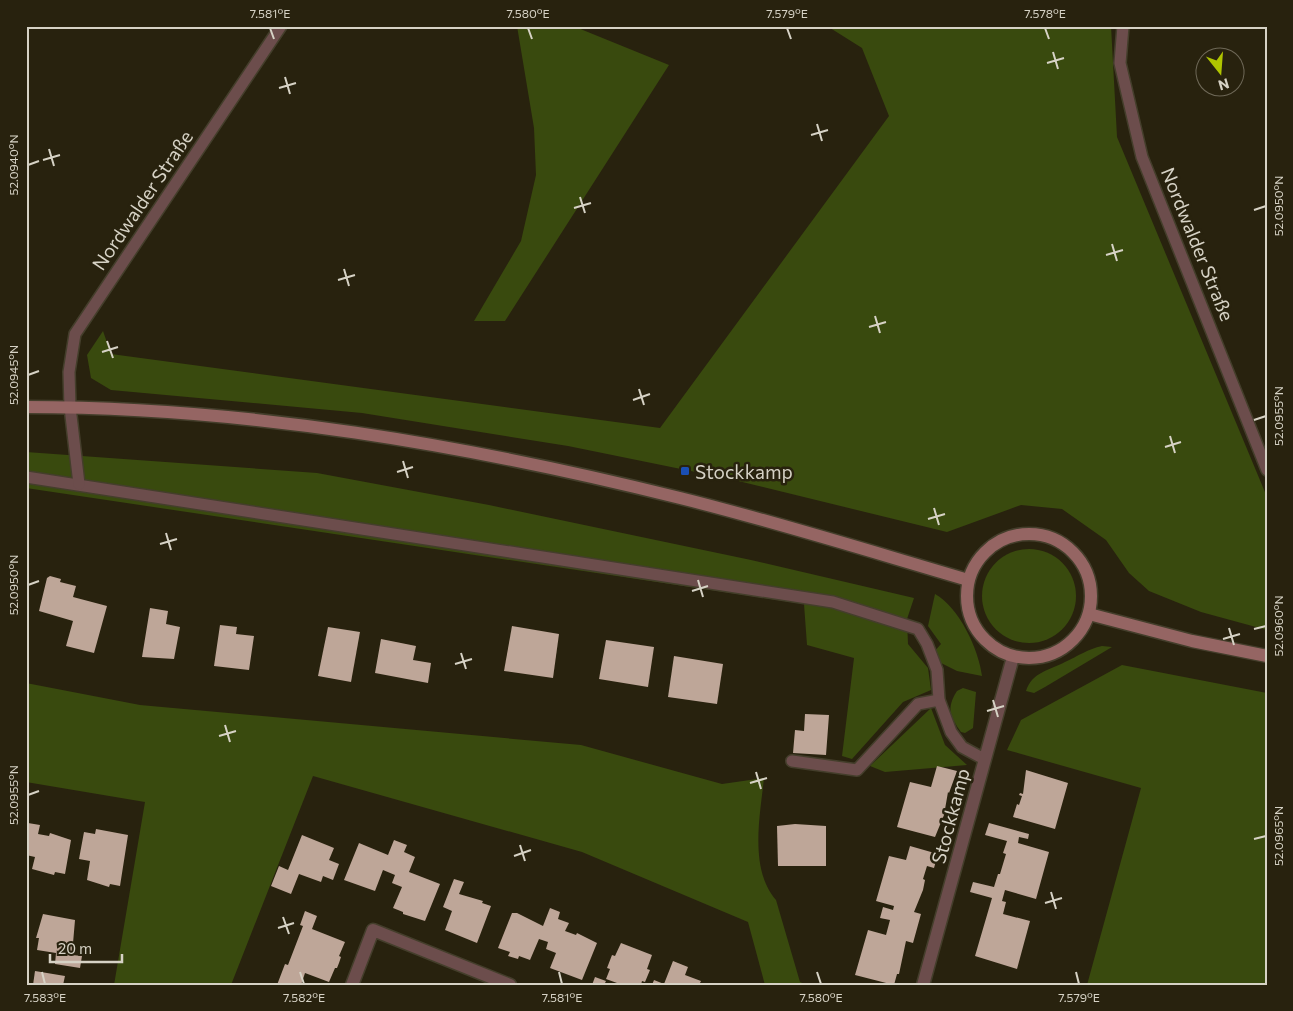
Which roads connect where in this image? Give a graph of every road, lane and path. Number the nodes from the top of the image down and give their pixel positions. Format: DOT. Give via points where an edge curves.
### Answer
graph roads {
  1 [pos="281,26"];
  2 [pos="1123,26"];
  3 [pos="26,407"];
  4 [pos="70,407"];
  5 [pos="1267,470"];
  6 [pos="26,477"];
  7 [pos="79,484"];
  8 [pos="968,580"];
  9 [pos="1089,614"];
  10 [pos="1013,656"];
  11 [pos="1267,656"];
  12 [pos="939,700"];
  13 [pos="984,759"];
  14 [pos="792,761"];
  15 [pos="352,985"];
  16 [pos="510,985"];
  17 [pos="923,985"];
  1 -- 4 [label="lane, Nordwalder Straße" via="75,334 69,372"];
  2 -- 5 [label="lane, Nordwalder Straße" via="1120,63 1142,157"];
  3 -- 4 [label="main road"];
  4 -- 7 [label="lane, Nordwalder Straße"];
  4 -- 8 [label="main road" via="175,412 299,426 471,452 680,498"];
  6 -- 7 [label="lane"];
  7 -- 12 [label="lane" via="833,602 918,628 936,670"];
  8 -- 9 [label="main road" via="976,562 998,542 1026,533 1046,536 1064,544 1079,558 1088,575 1092,594"];
  8 -- 10 [label="main road" via="966,600 970,619 980,636 995,649"];
  9 -- 10 [label="main road" via="1081,632 1051,655 1032,659"];
  9 -- 11 [label="main road" via="1192,641"];
  10 -- 13 [label="street, Stockkamp"];
  12 -- 13 [label="lane" via="951,732 962,747"];
  12 -- 14 [label="lane" via="918,704 857,770"];
  13 -- 17 [label="street, Stockkamp"];
  15 -- 16 [label="street" via="373,930"];
}
